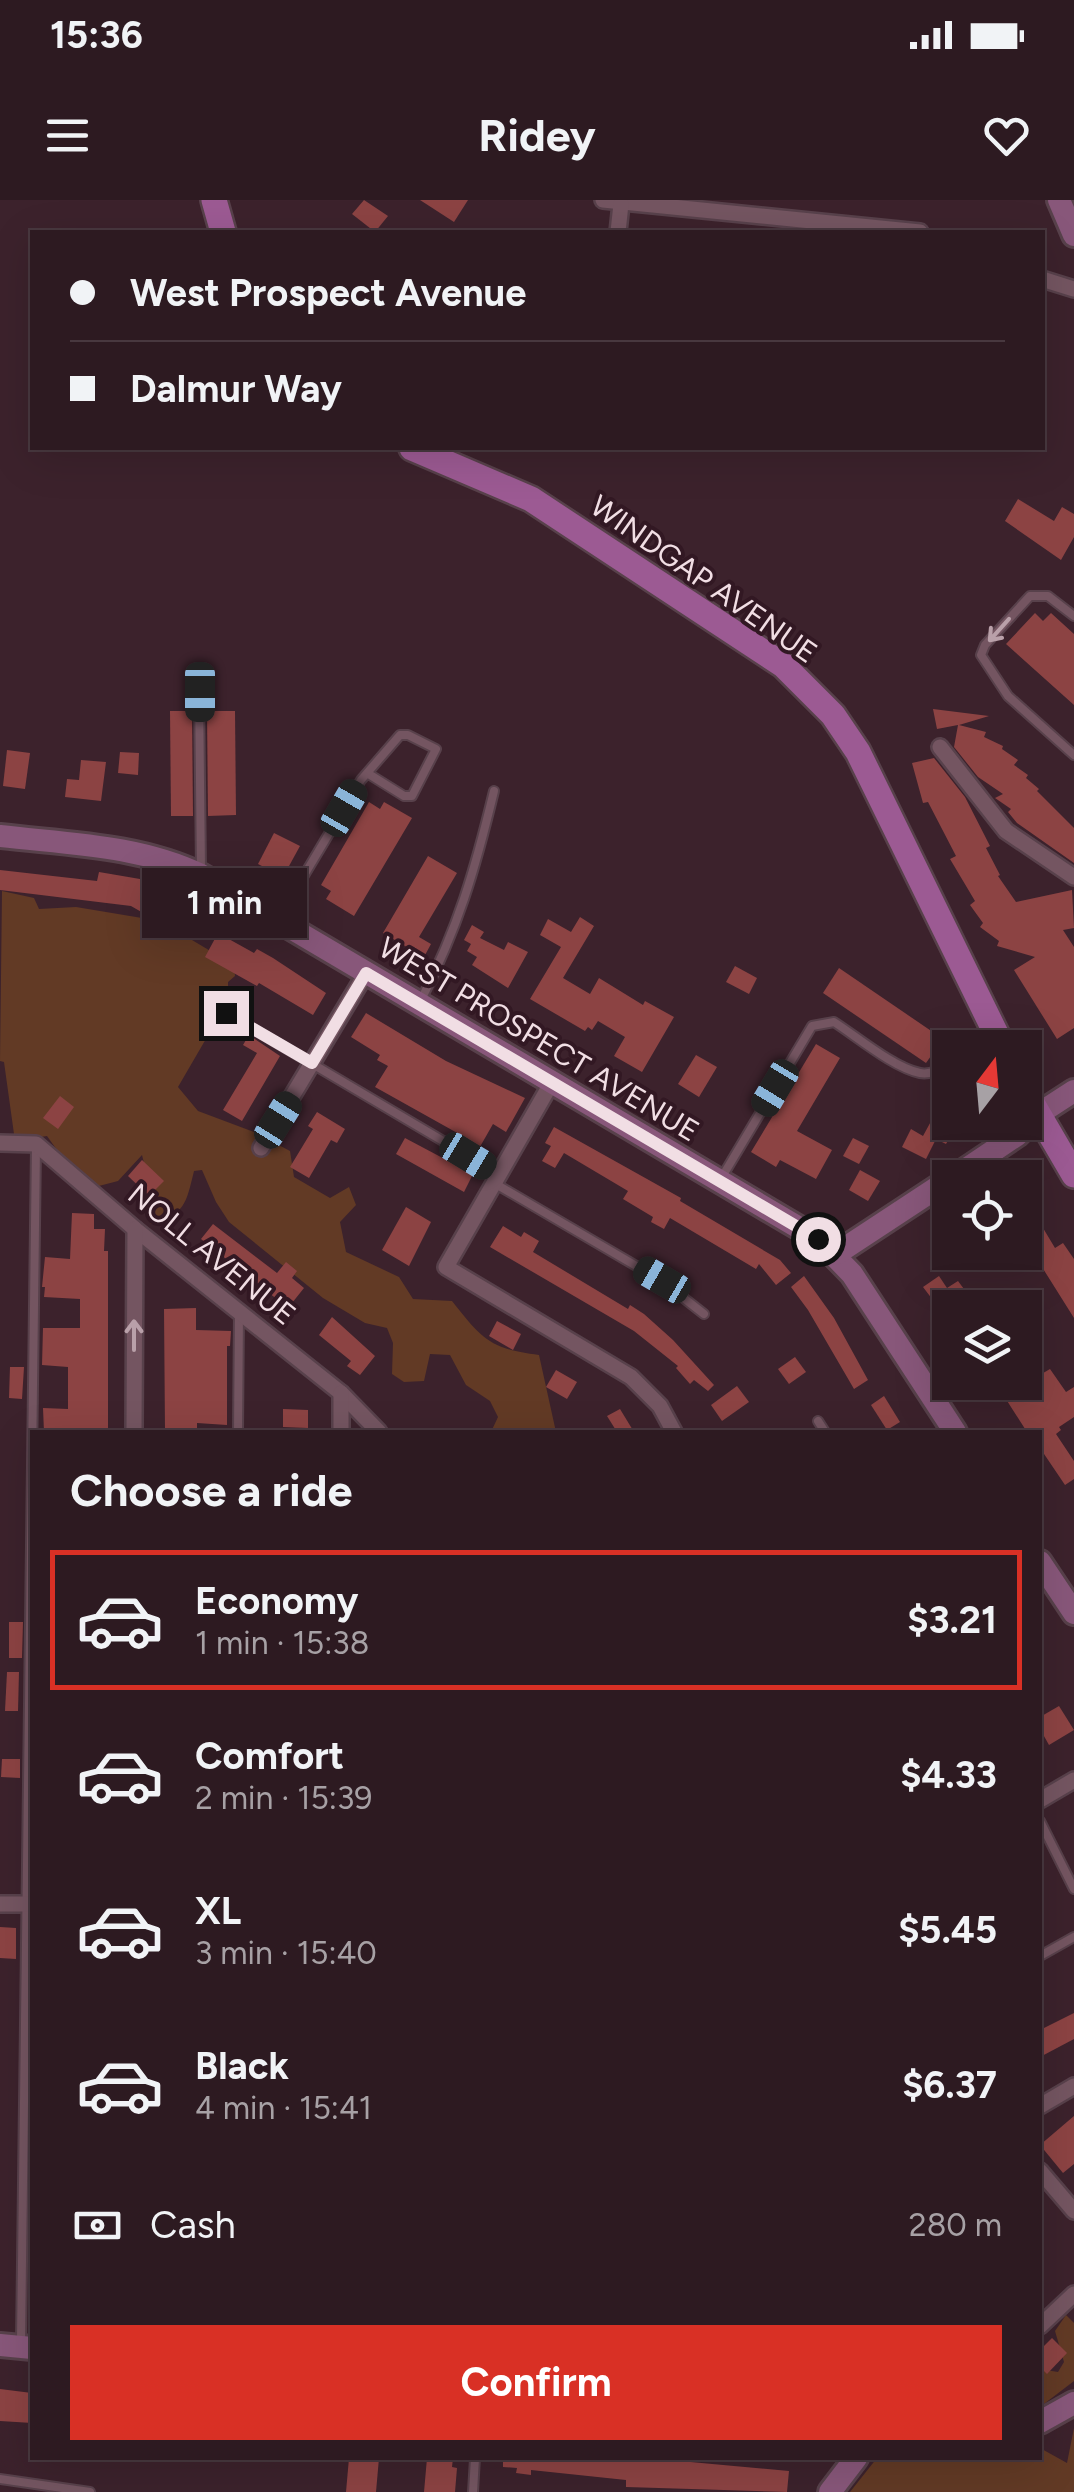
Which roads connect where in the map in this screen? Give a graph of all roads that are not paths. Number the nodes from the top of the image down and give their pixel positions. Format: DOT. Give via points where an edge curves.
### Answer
graph roads {
  1 [pos="214,200"];
  2 [pos="603,200"];
  3 [pos="1059,200"];
  4 [pos="621,204"];
  5 [pos="222,230"];
  6 [pos="618,230"];
  7 [pos="899,230"];
  8 [pos="1074,235"];
  9 [pos="1045,280"];
  10 [pos="1074,290"];
  11 [pos="417,450"];
  12 [pos="1074,616"];
  13 [pos="200,692"];
  14 [pos="940,747"];
  15 [pos="1074,755"];
  16 [pos="367,773"];
  17 [pos="494,791"];
  18 [pos="0,836"];
  19 [pos="201,875"];
  20 [pos="1074,877"];
  21 [pos="278,919"];
  22 [pos="366,973"];
  23 [pos="419,1004"];
  24 [pos="226,1013"];
  25 [pos="986,1030"];
  26 [pos="312,1063"];
  27 [pos="932,1072"];
  28 [pos="552,1082"];
  29 [pos="1074,1091"];
  30 [pos="1042,1113"];
  31 [pos="1042,1124"];
  32 [pos="1010,1140"];
  33 [pos="0,1143"];
  34 [pos="36,1144"];
  35 [pos="261,1148"];
  36 [pos="979,1160"];
  37 [pos="1074,1174"];
  38 [pos="496,1178"];
  39 [pos="719,1181"];
  40 [pos="932,1191"];
  41 [pos="135,1228"];
  42 [pos="836,1254"];
  43 [pos="239,1312"];
  44 [pos="704,1314"];
  45 [pos="341,1393"];
  46 [pos="818,1421"];
  47 [pos="33,1430"];
  48 [pos="134,1430"];
  49 [pos="238,1430"];
  50 [pos="341,1430"];
  51 [pos="377,1430"];
  52 [pos="673,1430"];
  53 [pos="824,1430"];
  54 [pos="954,1430"];
  55 [pos="1042,1565"];
  56 [pos="1071,1601"];
  57 [pos="1074,1780"];
  58 [pos="30,1795"];
  59 [pos="1042,1799"];
  60 [pos="1042,1825"];
  61 [pos="1074,1889"];
  62 [pos="0,1904"];
  63 [pos="29,1904"];
  64 [pos="1074,1937"];
  65 [pos="1042,1955"];
  66 [pos="1074,2086"];
  67 [pos="1042,2105"];
  68 [pos="1042,2173"];
  69 [pos="1074,2211"];
  70 [pos="1074,2294"];
  71 [pos="1042,2324"];
  72 [pos="18,2346"];
  73 [pos="1074,2403"];
  74 [pos="1042,2421"];
  75 [pos="475,2460"];
  76 [pos="854,2460"];
  77 [pos="0,2479"];
  78 [pos="90,2492"];
  79 [pos="473,2492"];
  80 [pos="830,2492"];
  1 -- 5 [label="main road"];
  2 -- 4 [label="street"];
  3 -- 8 [label="street"];
  4 -- 6 [label="street"];
  4 -- 7 [label="street"];
  9 -- 10 [label="street"];
  11 -- 25 [label="main road, WINDGAP AVENUE" via="531,498 783,665 832,714 858,752"];
  12 -- 15 [label="lane, one-way" via="1048,596 1030,596 981,655 1008,696"];
  13 -- 19 [label="lane"];
  14 -- 20 [label="street" via="1006,831"];
  16 -- 16 [label="lane" via="400,734 436,749 412,796"];
  16 -- 21 [label="lane"];
  17 -- 23 [label="lane" via="473,880"];
  18 -- 19 [label="street, WEST PROSPECT AVENUE" via="127,851"];
  19 -- 21 [label="street, WEST PROSPECT AVENUE"];
  21 -- 22 [label="street, WEST PROSPECT AVENUE"];
  22 -- 23 [label="street, WEST PROSPECT AVENUE"];
  22 -- 26 [label="street"];
  23 -- 28 [label="street, WEST PROSPECT AVENUE"];
  24 -- 26 [label="lane"];
  26 -- 35 [label="street"];
  26 -- 38 [label="lane"];
  27 -- 39 [label="lane" via="904,1067 834,1022 812,1026"];
  28 -- 38 [label="street"];
  28 -- 39 [label="street, WEST PROSPECT AVENUE"];
  29 -- 30 [label="street"];
  31 -- 37 [label="main road"];
  32 -- 36 [label="street"];
  33 -- 34 [label="street"];
  34 -- 41 [label="street, NOLL AVENUE"];
  34 -- 47 [label="lane"];
  38 -- 44 [label="lane" via="662,1280"];
  38 -- 52 [label="street" via="446,1267 631,1377"];
  39 -- 42 [label="street, WEST PROSPECT AVENUE"];
  40 -- 42 [label="street"];
  41 -- 43 [label="street, NOLL AVENUE"];
  48 -- 41 [label="street, one-way"];
  42 -- 54 [label="street, WEST PROSPECT AVENUE"];
  43 -- 45 [label="street, NOLL AVENUE"];
  43 -- 49 [label="lane"];
  45 -- 50 [label="street"];
  45 -- 51 [label="street, NOLL AVENUE"];
  46 -- 53 [label="lane"];
  55 -- 56 [label="street"];
  57 -- 59 [label="street"];
  58 -- 63 [label="lane"];
  60 -- 61 [label="lane"];
  62 -- 63 [label="street"];
  63 -- 72 [label="lane"];
  64 -- 65 [label="lane"];
  66 -- 67 [label="street"];
  68 -- 69 [label="street"];
  70 -- 71 [label="street"];
  73 -- 74 [label="street"];
  75 -- 79 [label="lane"];
  76 -- 80 [label="street"];
  77 -- 78 [label="lane"];
}
